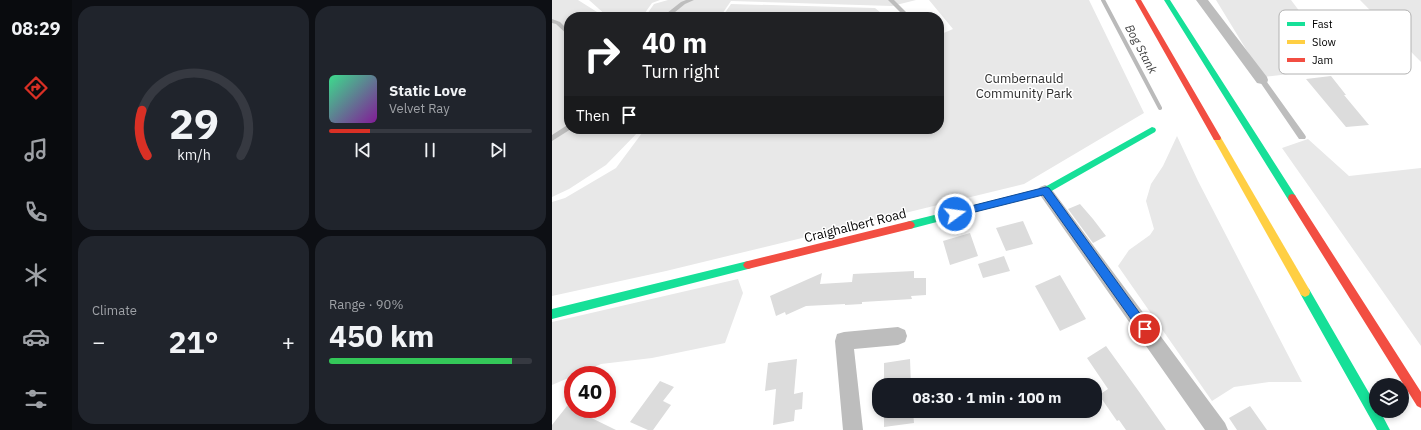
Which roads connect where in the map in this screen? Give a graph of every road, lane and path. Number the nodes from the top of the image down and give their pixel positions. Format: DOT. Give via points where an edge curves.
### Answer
graph roads {
  1 [pos="691,0"];
  2 [pos="891,0"];
  3 [pos="1138,0"];
  4 [pos="1167,0"];
  5 [pos="1202,0"];
  6 [pos="671,12"];
  7 [pos="903,12"];
  8 [pos="552,21"];
  9 [pos="564,29"];
  10 [pos="1262,80"];
  11 [pos="564,130"];
  12 [pos="1152,130"];
  13 [pos="1302,137"];
  14 [pos="552,138"];
  15 [pos="1046,191"];
  16 [pos="552,314"];
  17 [pos="898,336"];
  18 [pos="1421,402"];
  19 [pos="853,430"];
  20 [pos="1218,430"];
  21 [pos="1384,430"];
  1 -- 6 [label="lane"];
  2 -- 7 [label="lane"];
  3 -- 21 [label="main road"];
  4 -- 18 [label="main road"];
  5 -- 10 [label="street"];
  8 -- 9 [label="lane"];
  10 -- 13 [label="lane"];
  11 -- 14 [label="lane"];
  12 -- 15 [label="main road, Craighalbert Road"];
  15 -- 16 [label="main road, Craighalbert Road"];
  15 -- 20 [label="street"];
  17 -- 19 [label="street" via="844,341"];
}
